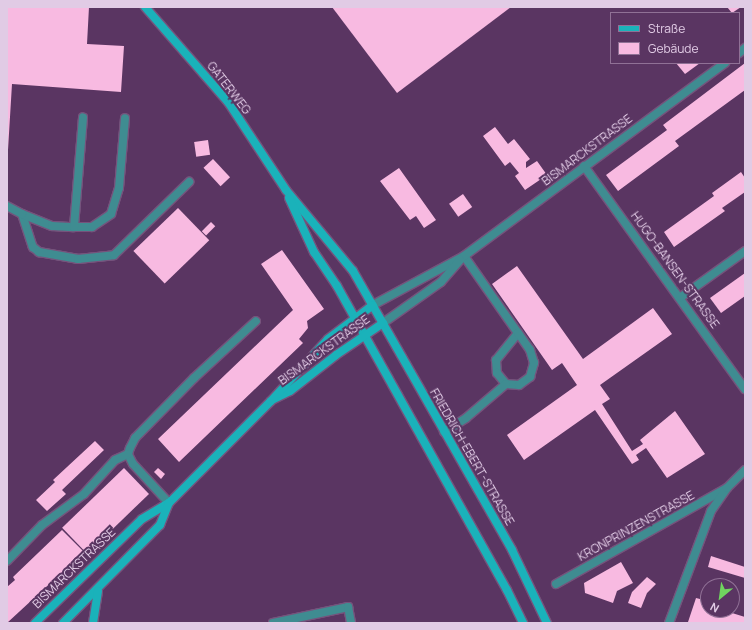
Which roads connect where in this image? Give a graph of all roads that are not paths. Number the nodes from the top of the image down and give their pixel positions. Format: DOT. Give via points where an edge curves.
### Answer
graph roads {
  1 [pos="145,7"];
  2 [pos="724,64"];
  3 [pos="83,117"];
  4 [pos="125,118"];
  5 [pos="584,166"];
  6 [pos="189,182"];
  7 [pos="286,190"];
  8 [pos="7,206"];
  9 [pos="22,214"];
  10 [pos="74,228"];
  11 [pos="745,251"];
  12 [pos="464,256"];
  13 [pos="681,297"];
  14 [pos="373,304"];
  15 [pos="354,319"];
  16 [pos="256,321"];
  17 [pos="383,323"];
  18 [pos="518,333"];
  19 [pos="364,335"];
  20 [pos="506,384"];
  21 [pos="745,388"];
  22 [pos="271,401"];
  23 [pos="444,432"];
  24 [pos="128,454"];
  25 [pos="745,470"];
  26 [pos="727,488"];
  27 [pos="169,503"];
  28 [pos="7,561"];
  29 [pos="556,584"];
  30 [pos="98,591"];
  31 [pos="35,623"];
  32 [pos="63,623"];
  33 [pos="93,623"];
  34 [pos="273,623"];
  35 [pos="351,623"];
  36 [pos="523,623"];
  37 [pos="547,623"];
  38 [pos="669,623"];
  1 -- 7 [label="main road, GATERWEG" via="228,102"];
  2 -- 5 [label="street, BISMARCKSTRASSE"];
  3 -- 10 [label="street"];
  4 -- 10 [label="street" via="115,206 100,223 92,227"];
  5 -- 12 [label="street, BISMARCKSTRASSE"];
  5 -- 13 [label="street, HUGO-BANSEN-STRASSE"];
  6 -- 9 [label="street" via="114,255 78,259 39,252 33,247"];
  7 -- 14 [label="main road, GATERWEG" via="334,246"];
  7 -- 15 [label="main road, GATERWEG" via="314,252"];
  8 -- 9 [label="street"];
  9 -- 10 [label="street" via="52,226"];
  11 -- 13 [label="street"];
  12 -- 14 [label="street, BISMARCKSTRASSE"];
  12 -- 17 [label="street, BISMARCKSTRASSE" via="441,282"];
  12 -- 18 [label="street"];
  13 -- 21 [label="street, HUGO-BANSEN-STRASSE"];
  14 -- 15 [label="main road, BISMARCKSTRASSE"];
  14 -- 17 [label="main road, FRIEDRICH-EBERT-STRASSE"];
  15 -- 19 [label="main road"];
  15 -- 22 [label="main road, BISMARCKSTRASSE" via="328,339"];
  16 -- 24 [label="street" via="135,438"];
  17 -- 19 [label="main road, BISMARCKSTRASSE"];
  17 -- 23 [label="main road, FRIEDRICH-EBERT-STRASSE"];
  18 -- 20 [label="street" via="496,360 497,373"];
  18 -- 20 [label="street" via="530,350 534,363 530,377 519,385"];
  19 -- 22 [label="main road, BISMARCKSTRASSE" via="290,391"];
  19 -- 36 [label="main road"];
  20 -- 23 [label="street" via="466,418"];
  22 -- 27 [label="main road, BISMARCKSTRASSE"];
  23 -- 37 [label="main road, FRIEDRICH-EBERT-STRASSE" via="527,578"];
  24 -- 27 [label="street" via="137,470"];
  24 -- 28 [label="street" via="115,460 84,494 42,525"];
  25 -- 26 [label="street, KRONPRINZENSTRASSE"];
  26 -- 29 [label="street, KRONPRINZENSTRASSE"];
  26 -- 38 [label="street, KRONPRINZENSTRASSE" via="711,511"];
  27 -- 30 [label="main road, BISMARCKSTRASSE" via="160,525"];
  27 -- 31 [label="main road, BISMARCKSTRASSE" via="142,519"];
  30 -- 32 [label="main road, BISMARCKSTRASSE"];
  30 -- 33 [label="main road"];
  34 -- 35 [label="street" via="348,607"];
}
